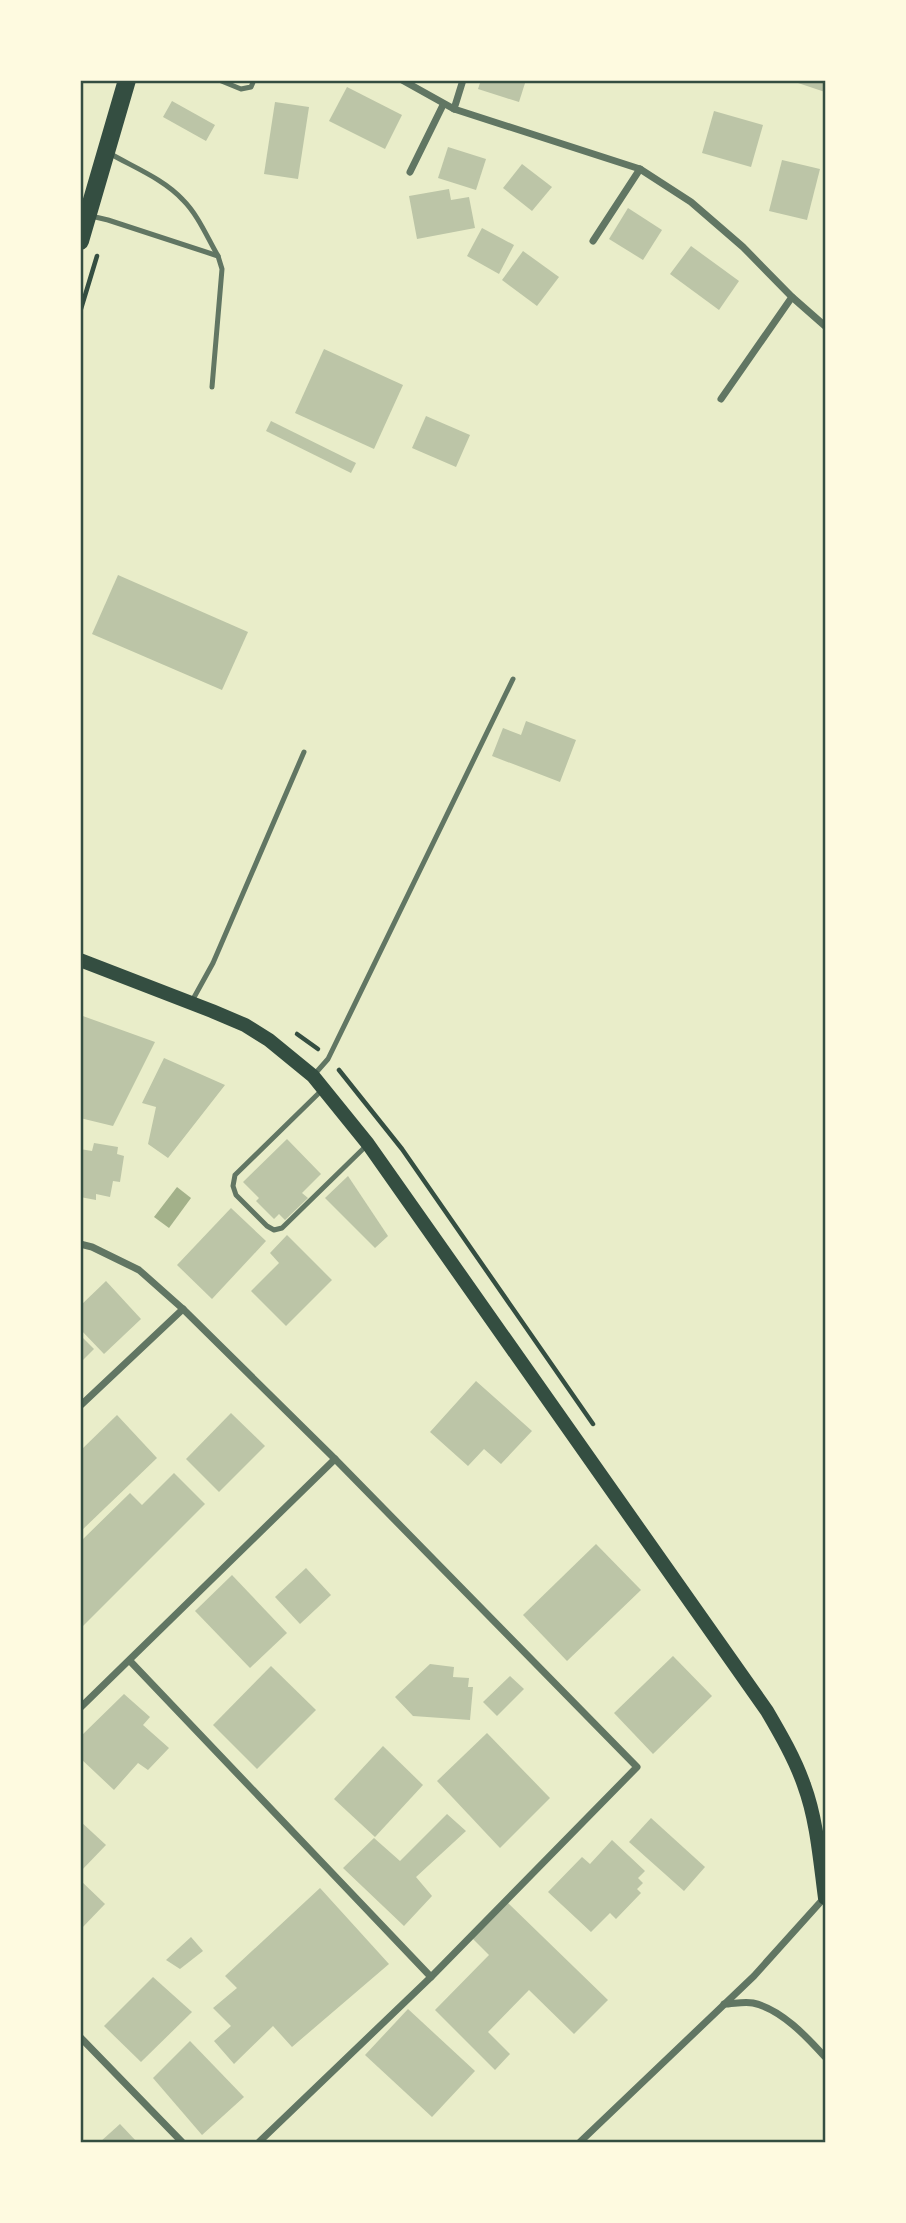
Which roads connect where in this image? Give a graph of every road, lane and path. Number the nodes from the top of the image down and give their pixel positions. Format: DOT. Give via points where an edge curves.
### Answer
graph roads {
  1 [pos="127,80"];
  2 [pos="219,80"];
  3 [pos="254,80"];
  4 [pos="402,80"];
  5 [pos="463,80"];
  6 [pos="443,104"];
  7 [pos="454,109"];
  8 [pos="106,152"];
  9 [pos="640,169"];
  10 [pos="410,172"];
  11 [pos="88,216"];
  12 [pos="80,241"];
  13 [pos="593,241"];
  14 [pos="218,256"];
  15 [pos="792,298"];
  16 [pos="825,326"];
  17 [pos="212,387"];
  18 [pos="721,399"];
  19 [pos="513,679"];
  20 [pos="304,752"];
  21 [pos="80,960"];
  22 [pos="191,1003"];
  23 [pos="313,1076"];
  24 [pos="324,1088"];
  25 [pos="369,1144"];
  26 [pos="80,1244"];
  27 [pos="183,1309"];
  28 [pos="80,1406"];
  29 [pos="335,1459"];
  30 [pos="130,1661"];
  31 [pos="80,1708"];
  32 [pos="825,1897"];
  33 [pos="431,1977"];
  34 [pos="724,2004"];
  35 [pos="80,2037"];
  36 [pos="825,2057"];
  37 [pos="182,2143"];
  38 [pos="259,2143"];
  39 [pos="580,2143"];
  1 -- 8 [label="main road"];
  2 -- 3 [label="lane" via="241,89 251,87"];
  4 -- 6 [label="street"];
  5 -- 7 [label="street"];
  6 -- 7 [label="street"];
  6 -- 10 [label="street"];
  7 -- 9 [label="street"];
  8 -- 11 [label="main road"];
  8 -- 14 [label="lane" via="183,199"];
  9 -- 13 [label="street"];
  9 -- 15 [label="street" via="691,202"];
  11 -- 12 [label="main road"];
  11 -- 14 [label="lane"];
  14 -- 17 [label="lane" via="222,269"];
  15 -- 16 [label="street"];
  15 -- 18 [label="street"];
  19 -- 23 [label="lane" via="328,1059"];
  20 -- 22 [label="lane" via="219,951"];
  21 -- 22 [label="main road"];
  22 -- 23 [label="main road" via="245,1025"];
  23 -- 24 [label="main road"];
  24 -- 25 [label="main road"];
  24 -- 25 [label="lane" via="235,1175 236,1195 267,1226 282,1228"];
  25 -- 32 [label="main road" via="766,1711 805,1786"];
  26 -- 27 [label="street" via="139,1270"];
  27 -- 28 [label="street"];
  27 -- 29 [label="street"];
  29 -- 30 [label="street"];
  29 -- 33 [label="street" via="637,1767"];
  30 -- 31 [label="street"];
  30 -- 33 [label="street"];
  32 -- 34 [label="street"];
  33 -- 38 [label="street"];
  34 -- 36 [label="street" via="753,2003 778,2014 801,2030"];
  34 -- 39 [label="street"];
  35 -- 37 [label="street"];
}
